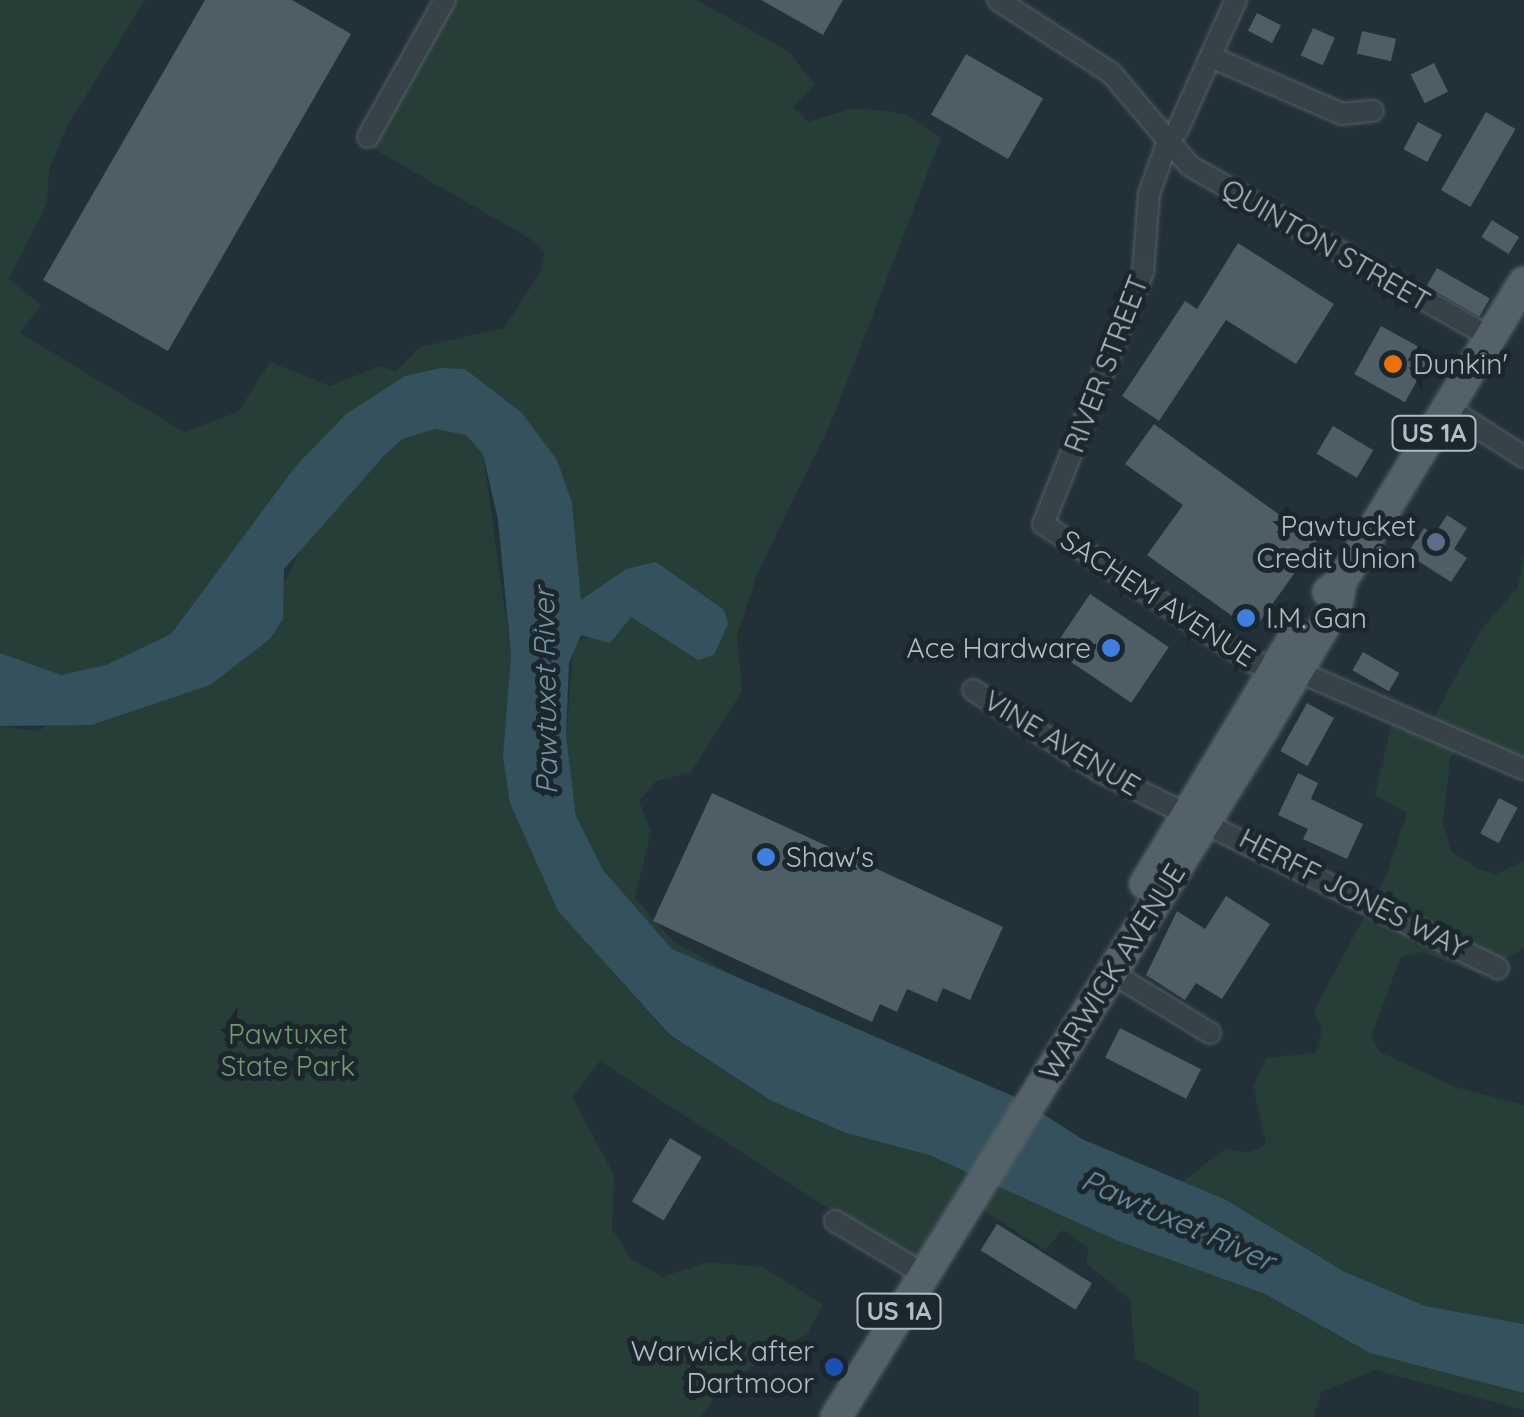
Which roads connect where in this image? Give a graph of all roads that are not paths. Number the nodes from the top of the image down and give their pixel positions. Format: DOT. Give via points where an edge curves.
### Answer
graph roads {
  1 [pos="445,0"];
  2 [pos="998,0"];
  3 [pos="1236,0"];
  4 [pos="1211,57"];
  5 [pos="1372,111"];
  6 [pos="368,137"];
  7 [pos="1172,137"];
  8 [pos="1524,282"];
  9 [pos="1491,338"];
  10 [pos="1450,409"];
  11 [pos="1524,457"];
  12 [pos="1044,524"];
  13 [pos="1286,669"];
  14 [pos="973,690"];
  15 [pos="1524,769"];
  16 [pos="1196,815"];
  17 [pos="1498,968"];
  18 [pos="1112,972"];
  19 [pos="1210,1033"];
  20 [pos="1029,1099"];
  21 [pos="836,1221"];
  22 [pos="922,1273"];
  23 [pos="836,1417"];
  1 -- 6 [label="street"];
  2 -- 7 [label="street, QUINTON STREET" via="1111,73"];
  3 -- 4 [label="street, RIVER STREET"];
  4 -- 5 [label="street" via="1342,114"];
  4 -- 7 [label="street, RIVER STREET"];
  7 -- 9 [label="street, QUINTON STREET" via="1257,208"];
  7 -- 12 [label="street, RIVER STREET" via="1148,194 1143,272"];
  8 -- 9 [label="main road, WARWICK AVENUE / US 1A"];
  9 -- 10 [label="main road, WARWICK AVENUE / US 1A"];
  10 -- 11 [label="street"];
  10 -- 13 [label="main road, WARWICK AVENUE / US 1A"];
  12 -- 13 [label="street, SACHEM AVENUE" via="1252,662"];
  13 -- 15 [label="street, SACHEM AVENUE"];
  13 -- 16 [label="main road, WARWICK AVENUE / US 1A"];
  14 -- 16 [label="street, VINE AVENUE" via="1098,771"];
  16 -- 17 [label="street, HERFF JONES WAY"];
  16 -- 18 [label="main road, WARWICK AVENUE / US 1A"];
  16 -- 20 [label="main road, WARWICK AVENUE / US 1A"];
  18 -- 19 [label="street"];
  18 -- 20 [label="main road, WARWICK AVENUE / US 1A"];
  20 -- 22 [label="main road, US 1A"];
  21 -- 22 [label="street"];
  22 -- 23 [label="main road, US 1A"];
}
